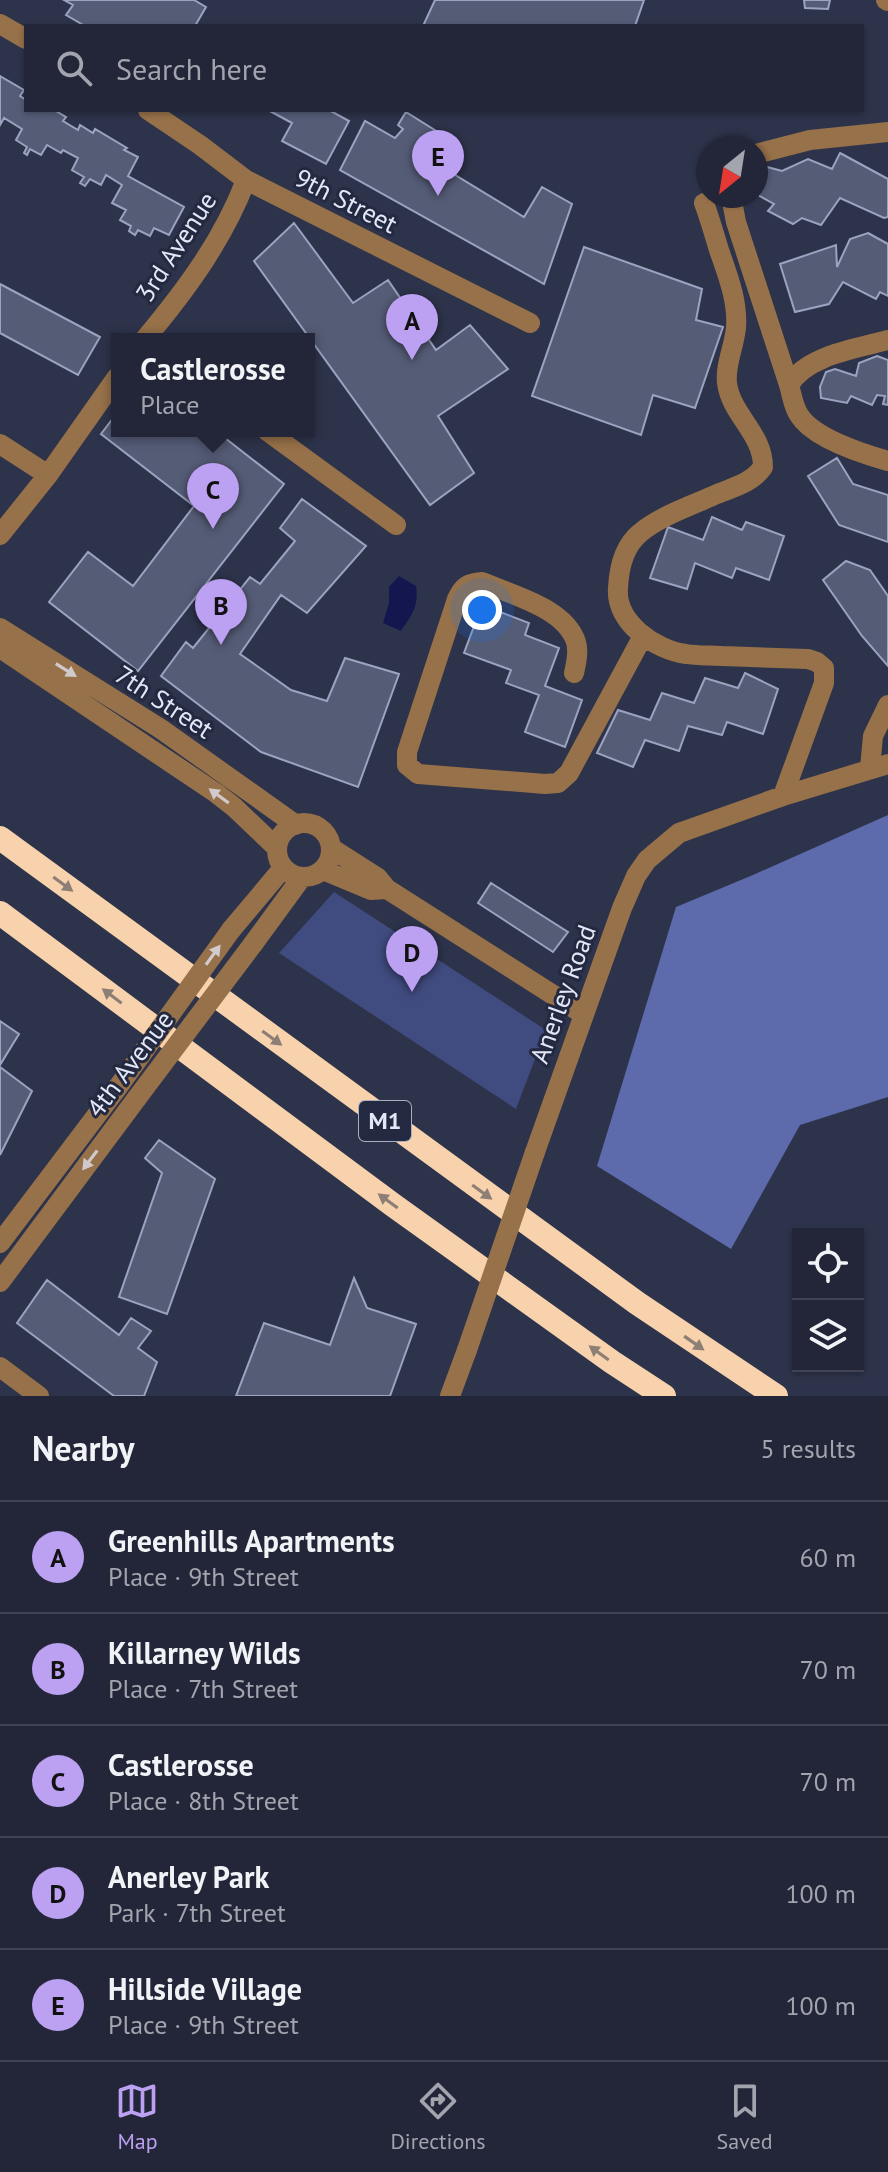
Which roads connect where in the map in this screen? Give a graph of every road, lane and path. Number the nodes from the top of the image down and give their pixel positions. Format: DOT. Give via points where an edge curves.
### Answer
graph roads {
  1 [pos="0,24"];
  2 [pos="24,38"];
  3 [pos="151,112"];
  4 [pos="888,132"];
  5 [pos="768,151"];
  6 [pos="246,180"];
  7 [pos="706,208"];
  8 [pos="733,208"];
  9 [pos="530,323"];
  10 [pos="150,333"];
  11 [pos="888,340"];
  12 [pos="789,385"];
  13 [pos="111,386"];
  14 [pos="275,437"];
  15 [pos="0,444"];
  16 [pos="888,461"];
  17 [pos="48,475"];
  18 [pos="396,525"];
  19 [pos="0,535"];
  20 [pos="0,628"];
  21 [pos="643,636"];
  22 [pos="0,648"];
  23 [pos="574,673"];
  24 [pos="888,705"];
  25 [pos="161,729"];
  26 [pos="147,748"];
  27 [pos="879,766"];
  28 [pos="783,796"];
  29 [pos="296,825"];
  30 [pos="0,838"];
  31 [pos="331,848"];
  32 [pos="287,864"];
  33 [pos="323,870"];
  34 [pos="387,889"];
  35 [pos="0,913"];
  36 [pos="583,1014"];
  37 [pos="0,1243"];
  38 [pos="0,1282"];
  39 [pos="0,1367"];
  40 [pos="39,1396"];
  41 [pos="450,1396"];
  42 [pos="664,1396"];
  43 [pos="776,1396"];
  1 -- 2 [label="street"];
  3 -- 6 [label="street, 9th Street"];
  4 -- 5 [label="street" via="810,140"];
  6 -- 9 [label="street, 9th Street"];
  6 -- 10 [label="street, 3rd Avenue" via="218,240"];
  7 -- 21 [label="street" via="736,312 727,384 759,443 763,467 750,480 685,508 634,539 625,553 617,599"];
  8 -- 12 [label="street"];
  11 -- 12 [label="street" via="811,362"];
  12 -- 16 [label="street" via="801,419 819,434"];
  13 -- 17 [label="street"];
  14 -- 18 [label="street"];
  15 -- 17 [label="street"];
  17 -- 19 [label="street"];
  20 -- 25 [label="street, 7th Street, one-way"];
  21 -- 23 [label="street" via="569,773 558,783 418,774 407,765 457,599 470,583 482,582 556,614 576,643"];
  21 -- 28 [label="street" via="684,654 808,659 824,668 824,683"];
  22 -- 26 [label="street, 7th Street"];
  24 -- 27 [label="street" via="873,736"];
  25 -- 26 [label="street"];
  25 -- 29 [label="street, 7th Street"];
  32 -- 26 [label="street, 7th Street, one-way" via="225,800"];
  27 -- 28 [label="street, Anerley Road"];
  28 -- 36 [label="street, Anerley Road" via="679,833 647,860 622,908"];
  29 -- 31 [label="street" via="316,826"];
  29 -- 32 [label="street" via="280,838"];
  30 -- 43 [label="highway, M1, one-way" via="611,1285"];
  31 -- 33 [label="street"];
  31 -- 34 [label="street"];
  32 -- 33 [label="street" via="312,876"];
  37 -- 32 [label="street, 4th Avenue, one-way, bridge" via="231,930"];
  32 -- 38 [label="street, 4th Avenue, one-way, bridge" via="253,944"];
  33 -- 34 [label="street" via="371,890"];
  34 -- 36 [label="street"];
  42 -- 35 [label="highway, M1, one-way" via="393,1205"];
  36 -- 41 [label="street, Anerley Road, bridge"];
  39 -- 40 [label="street"];
}
